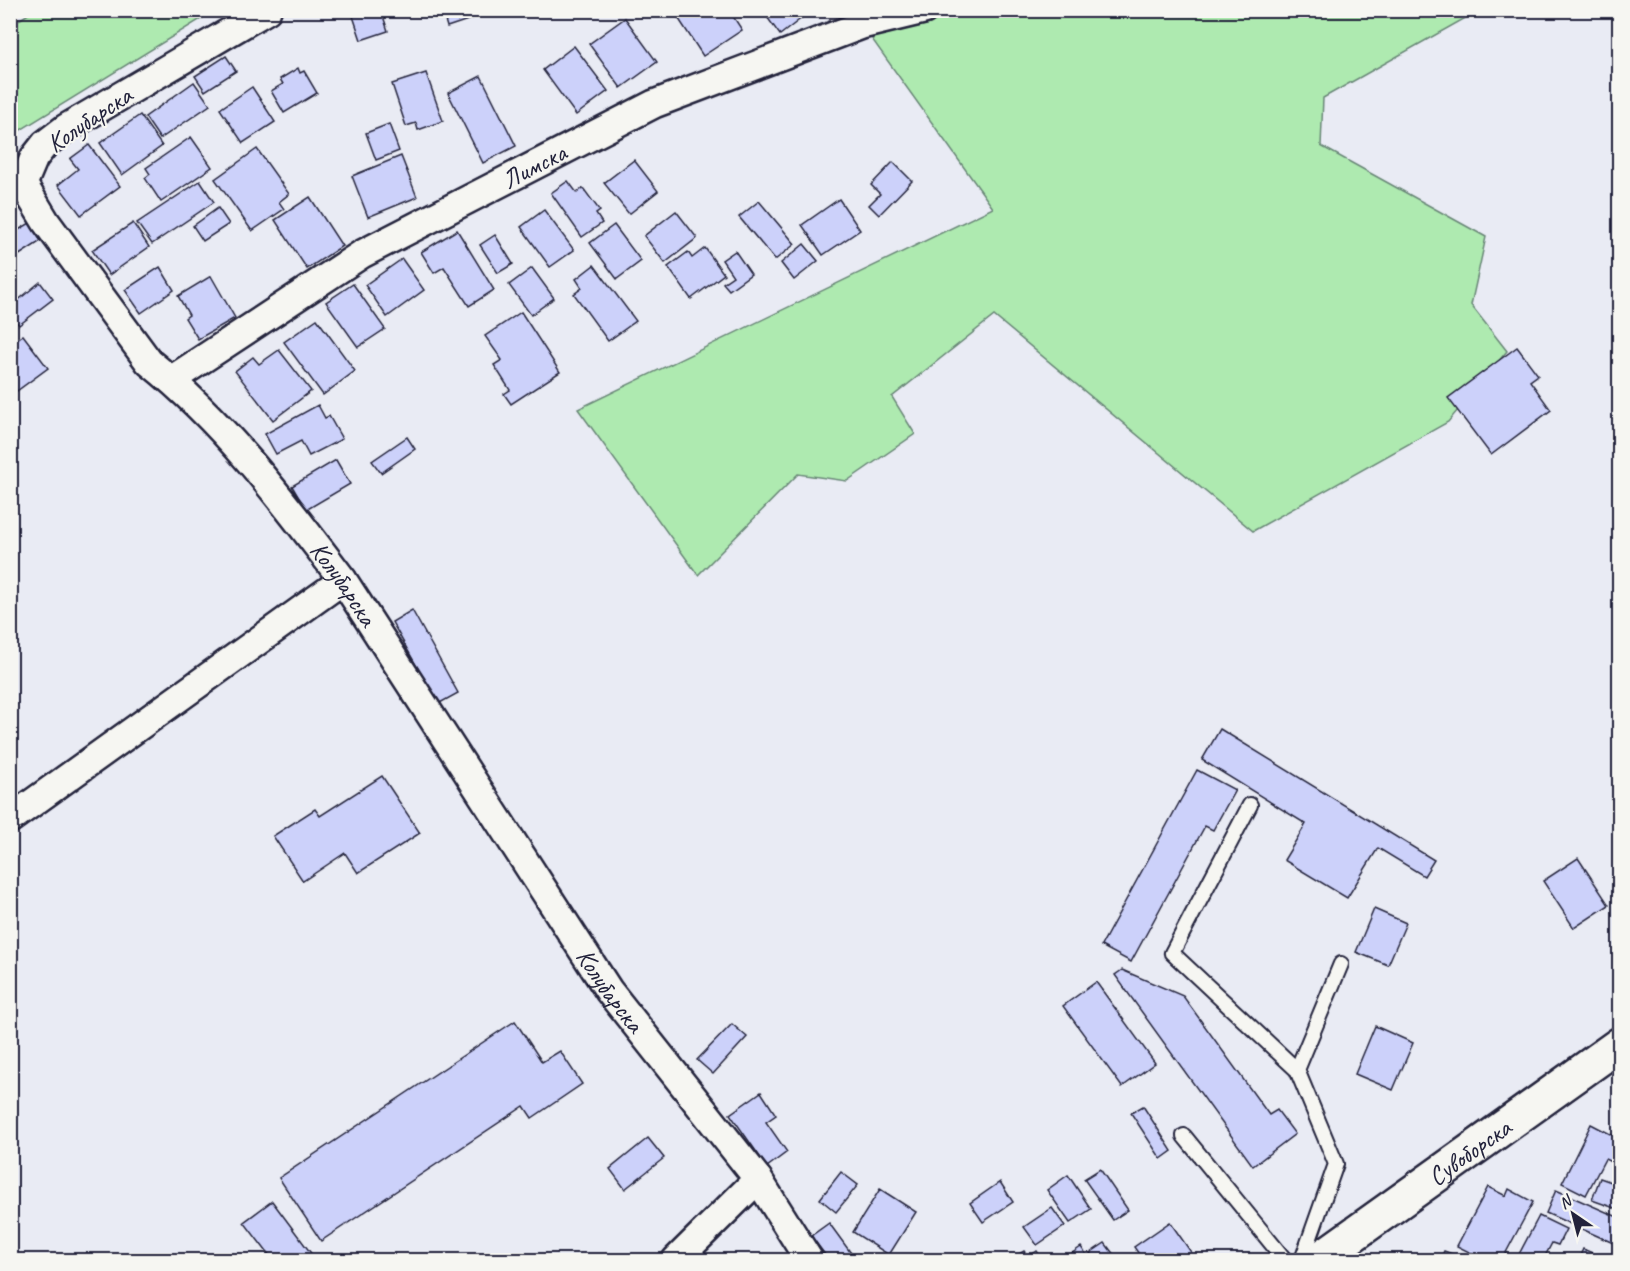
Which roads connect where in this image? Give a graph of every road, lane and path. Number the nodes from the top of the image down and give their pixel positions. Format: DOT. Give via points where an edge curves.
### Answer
graph roads {
  1 [pos="267,10"];
  2 [pos="924,10"];
  3 [pos="171,380"];
  4 [pos="343,580"];
  5 [pos="1250,805"];
  6 [pos="10,819"];
  7 [pos="1341,964"];
  8 [pos="1620,1044"];
  9 [pos="1297,1070"];
  10 [pos="1184,1136"];
  11 [pos="758,1179"];
  12 [pos="676,1260"];
  13 [pos="809,1260"];
  14 [pos="1285,1260"];
  15 [pos="1302,1260"];
  16 [pos="1318,1260"];
  1 -- 3 [label="street, Колубарска" via="66,128 34,158 23,184 138,348"];
  2 -- 3 [label="street, Лимска" via="862,26 654,104 362,254"];
  3 -- 4 [label="street, Колубарска" via="236,445"];
  4 -- 6 [label="street"];
  4 -- 11 [label="street, Колубарска" via="609,991"];
  5 -- 9 [label="lane" via="1172,953"];
  7 -- 9 [label="lane"];
  8 -- 16 [label="main road, Сувоборска"];
  9 -- 15 [label="lane" via="1336,1164"];
  10 -- 14 [label="lane"];
  11 -- 12 [label="street"];
  11 -- 13 [label="street, Колубарска"];
}
